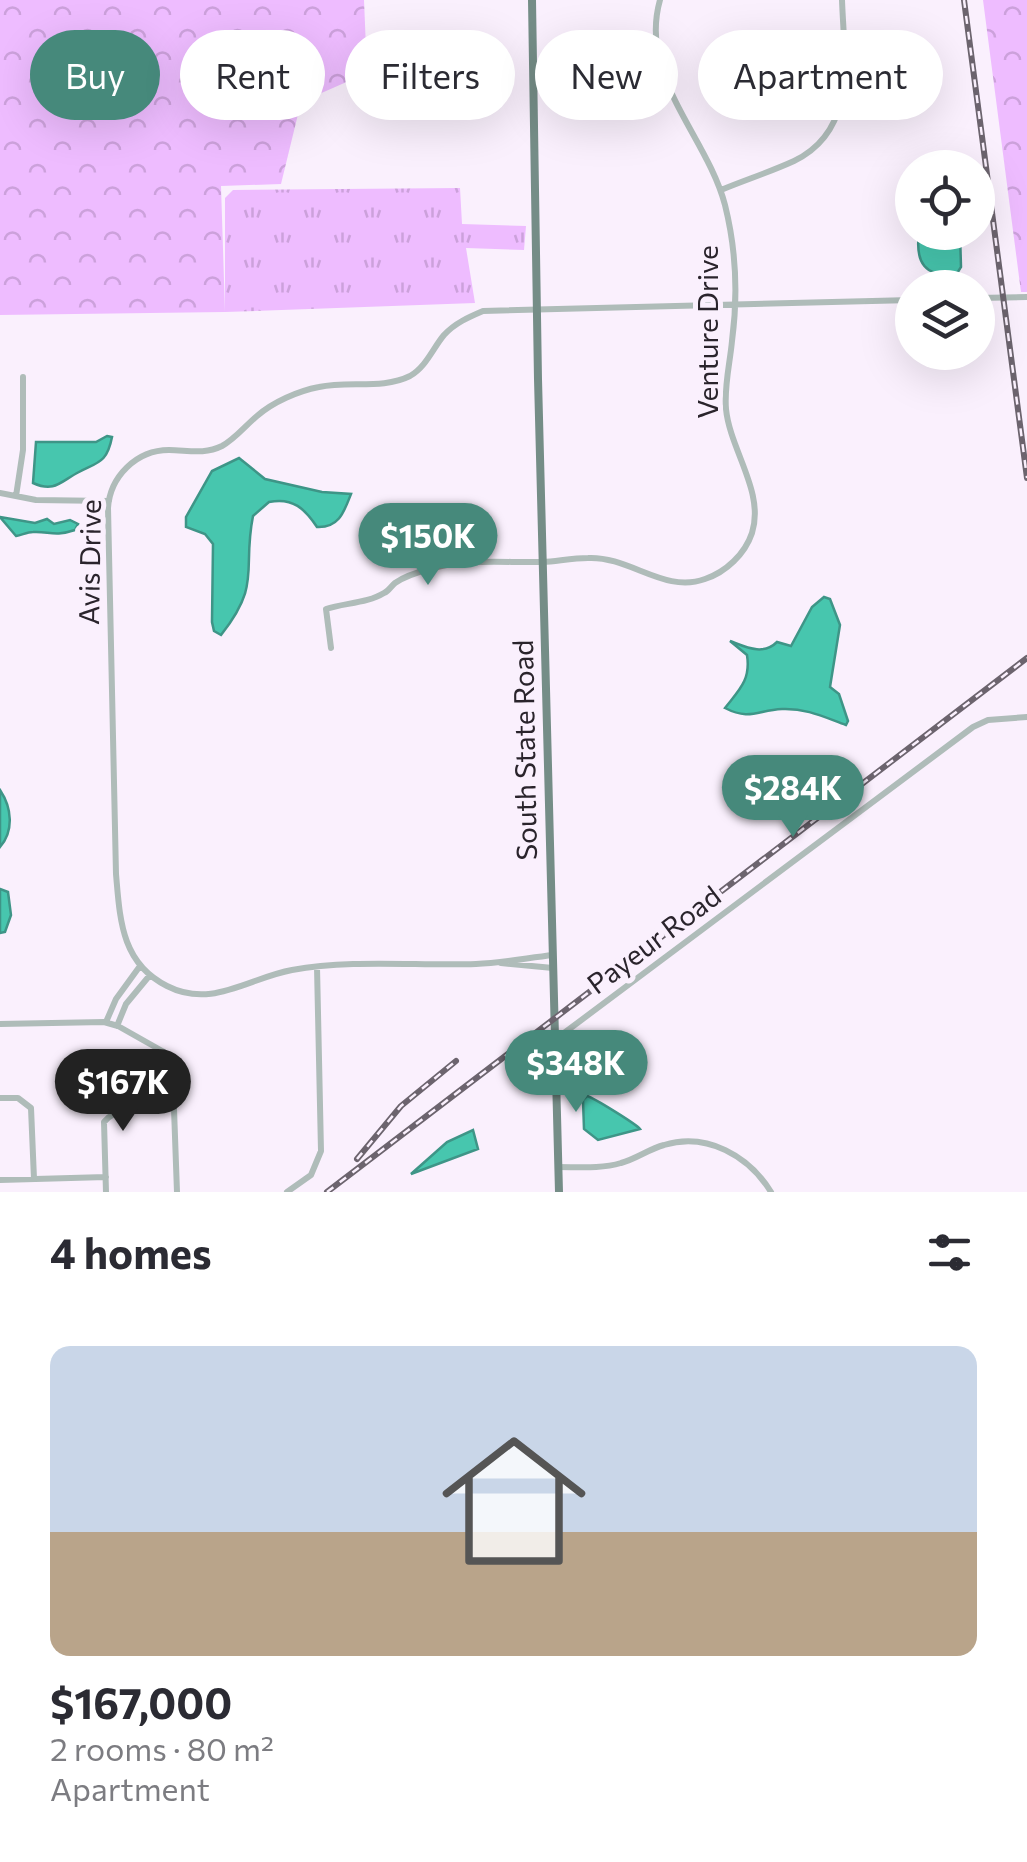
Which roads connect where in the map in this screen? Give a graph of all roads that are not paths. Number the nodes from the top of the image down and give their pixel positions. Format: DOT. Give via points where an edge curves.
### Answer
graph roads {
  1 [pos="532,0"];
  2 [pos="660,0"];
  3 [pos="842,0"];
  4 [pos="721,190"];
  5 [pos="1027,297"];
  6 [pos="995,298"];
  7 [pos="895,300"];
  8 [pos="736,304"];
  9 [pos="537,308"];
  10 [pos="23,377"];
  11 [pos="0,492"];
  12 [pos="16,496"];
  13 [pos="108,500"];
  14 [pos="543,562"];
  15 [pos="331,648"];
  16 [pos="1027,717"];
  17 [pos="552,955"];
  18 [pos="500,963"];
  19 [pos="140,966"];
  20 [pos="318,967"];
  21 [pos="553,968"];
  22 [pos="150,974"];
  23 [pos="106,1022"];
  24 [pos="0,1024"];
  25 [pos="117,1026"];
  26 [pos="556,1039"];
  27 [pos="0,1098"];
  28 [pos="174,1108"];
  29 [pos="558,1167"];
  30 [pos="106,1177"];
  31 [pos="34,1179"];
  32 [pos="0,1180"];
  33 [pos="106,1192"];
  34 [pos="177,1192"];
  35 [pos="288,1192"];
  36 [pos="559,1192"];
  37 [pos="771,1192"];
  1 -- 9 [label="main road, South State Road"];
  2 -- 4 [label="street, Venture Drive" via="662,68"];
  3 -- 4 [label="street" via="844,99 827,135 796,160"];
  4 -- 8 [label="street, Venture Drive" via="732,233"];
  5 -- 6 [label="street"];
  7 -- 8 [label="street, Avis Drive"];
  8 -- 9 [label="street, Avis Drive"];
  8 -- 14 [label="street, Venture Drive" via="726,408 755,508 745,548 699,582 663,580 592,557"];
  9 -- 13 [label="street, Avis Drive" via="483,310 459,322 419,369 394,382 316,387 260,412 218,448 142,456 120,475"];
  9 -- 14 [label="main road, South State Road"];
  10 -- 12 [label="street"];
  11 -- 12 [label="street"];
  12 -- 13 [label="street"];
  13 -- 19 [label="street, Avis Drive" via="117,884 122,931"];
  14 -- 15 [label="street, Venture Drive" via="448,564 399,580 387,592 326,609"];
  14 -- 17 [label="main road, South State Road"];
  16 -- 26 [label="street, Payeur Road" via="972,728"];
  17 -- 18 [label="street"];
  17 -- 21 [label="main road, South State Road"];
  18 -- 20 [label="street"];
  18 -- 21 [label="street"];
  19 -- 22 [label="street"];
  19 -- 23 [label="street"];
  20 -- 22 [label="street" via="210,996 169,988"];
  20 -- 35 [label="street" via="321,1151 311,1175"];
  21 -- 26 [label="main road, South State Road"];
  22 -- 25 [label="street"];
  23 -- 24 [label="street"];
  23 -- 25 [label="street"];
  25 -- 28 [label="street" via="164,1052 172,1068"];
  26 -- 29 [label="main road, South State Road"];
  27 -- 31 [label="street" via="18,1098 31,1108"];
  28 -- 30 [label="street" via="120,1110 108,1117"];
  28 -- 34 [label="street"];
  29 -- 36 [label="main road, South State Road"];
  29 -- 37 [label="street" via="606,1166 663,1145 699,1142 737,1156"];
  30 -- 31 [label="street"];
  30 -- 33 [label="street"];
  31 -- 32 [label="street"];
}
